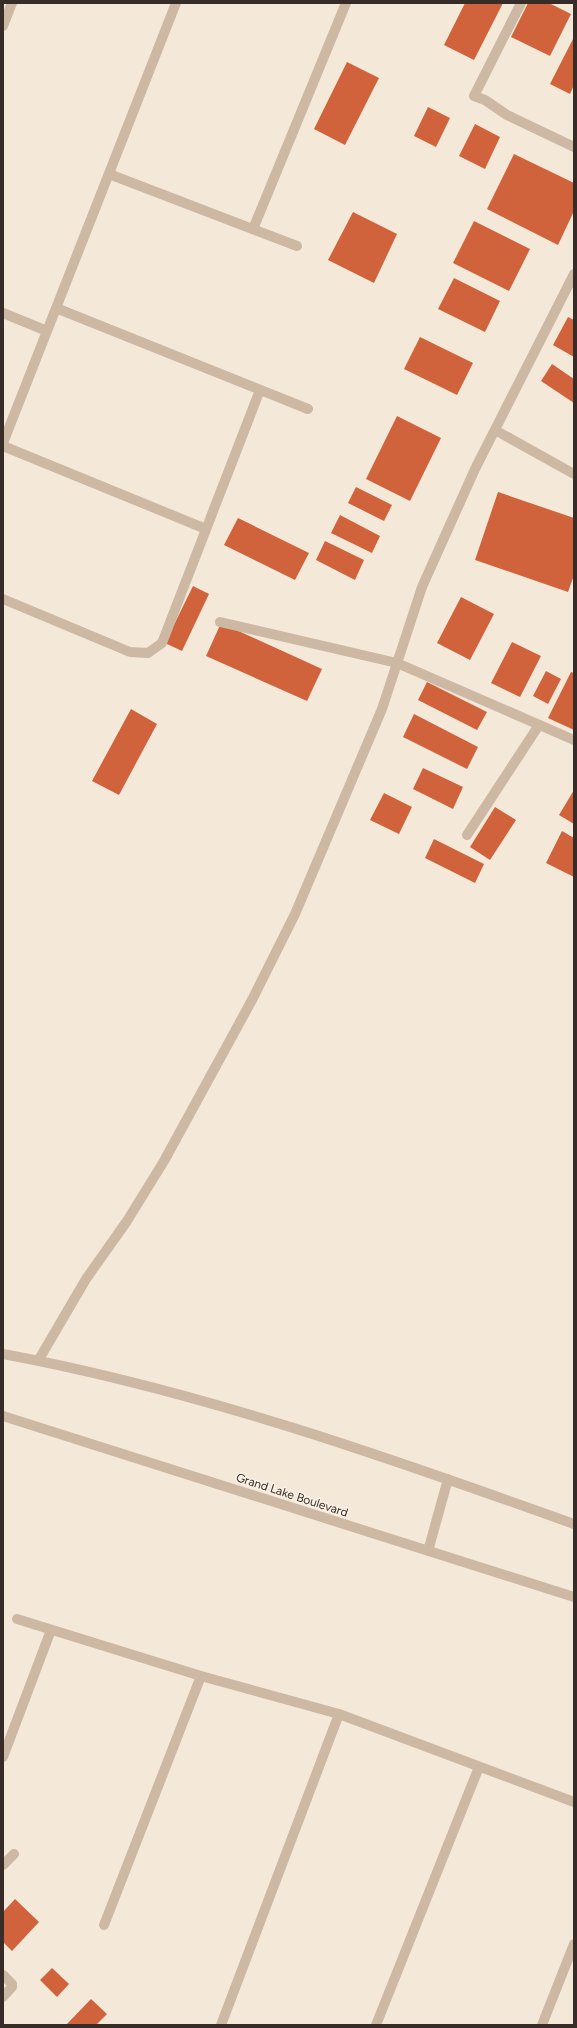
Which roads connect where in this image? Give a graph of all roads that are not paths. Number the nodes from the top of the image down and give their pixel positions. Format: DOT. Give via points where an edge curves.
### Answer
graph roads {
  1 [pos="12,3"];
  2 [pos="176,3"];
  3 [pos="346,3"];
  4 [pos="521,3"];
  5 [pos="3,26"];
  6 [pos="574,147"];
  7 [pos="109,174"];
  8 [pos="253,229"];
  9 [pos="297,246"];
  10 [pos="574,274"];
  11 [pos="56,308"];
  12 [pos="3,313"];
  13 [pos="47,331"];
  14 [pos="260,390"];
  15 [pos="308,409"];
  16 [pos="494,430"];
  17 [pos="3,444"];
  18 [pos="574,474"];
  19 [pos="206,530"];
  20 [pos="3,599"];
  21 [pos="220,622"];
  22 [pos="397,663"];
  23 [pos="539,725"];
  24 [pos="574,740"];
  25 [pos="467,834"];
  26 [pos="3,1354"];
  27 [pos="38,1361"];
  28 [pos="3,1416"];
  29 [pos="448,1479"];
  30 [pos="574,1524"];
  31 [pos="428,1551"];
  32 [pos="574,1597"];
  33 [pos="17,1619"];
  34 [pos="51,1630"];
  35 [pos="201,1676"];
  36 [pos="339,1714"];
  37 [pos="3,1757"];
  38 [pos="479,1767"];
  39 [pos="574,1802"];
  40 [pos="14,1854"];
  41 [pos="3,1865"];
  42 [pos="104,1925"];
  43 [pos="574,1944"];
  44 [pos="3,1975"];
  45 [pos="3,1997"];
  46 [pos="221,2025"];
  47 [pos="376,2025"];
  48 [pos="542,2025"];
  1 -- 5 [label="street"];
  2 -- 7 [label="street"];
  3 -- 8 [label="street"];
  4 -- 6 [label="street" via="474,96"];
  7 -- 8 [label="street"];
  7 -- 11 [label="street"];
  8 -- 9 [label="street"];
  10 -- 16 [label="street"];
  11 -- 13 [label="street"];
  11 -- 14 [label="street"];
  12 -- 13 [label="street"];
  13 -- 17 [label="street"];
  14 -- 15 [label="street"];
  14 -- 19 [label="street"];
  16 -- 18 [label="street"];
  16 -- 22 [label="street" via="422,587"];
  17 -- 19 [label="street"];
  19 -- 20 [label="street" via="162,643 148,653 130,652"];
  21 -- 22 [label="street"];
  22 -- 23 [label="street"];
  22 -- 27 [label="street" via="382,709 295,914 252,1000 164,1161 127,1221 86,1279"];
  23 -- 24 [label="street"];
  23 -- 25 [label="street"];
  26 -- 27 [label="street"];
  27 -- 29 [label="street" via="207,1402"];
  28 -- 31 [label="street, Grand Lake Boulevard"];
  29 -- 30 [label="street"];
  29 -- 31 [label="street"];
  31 -- 32 [label="street, Grand Lake Boulevard"];
  33 -- 34 [label="street"];
  34 -- 35 [label="street"];
  34 -- 37 [label="street"];
  35 -- 36 [label="street"];
  35 -- 42 [label="street"];
  36 -- 38 [label="street"];
  36 -- 46 [label="street"];
  38 -- 39 [label="street"];
  38 -- 47 [label="street"];
  40 -- 41 [label="street"];
  43 -- 48 [label="street"];
  44 -- 45 [label="street" via="12,1987"];
}
